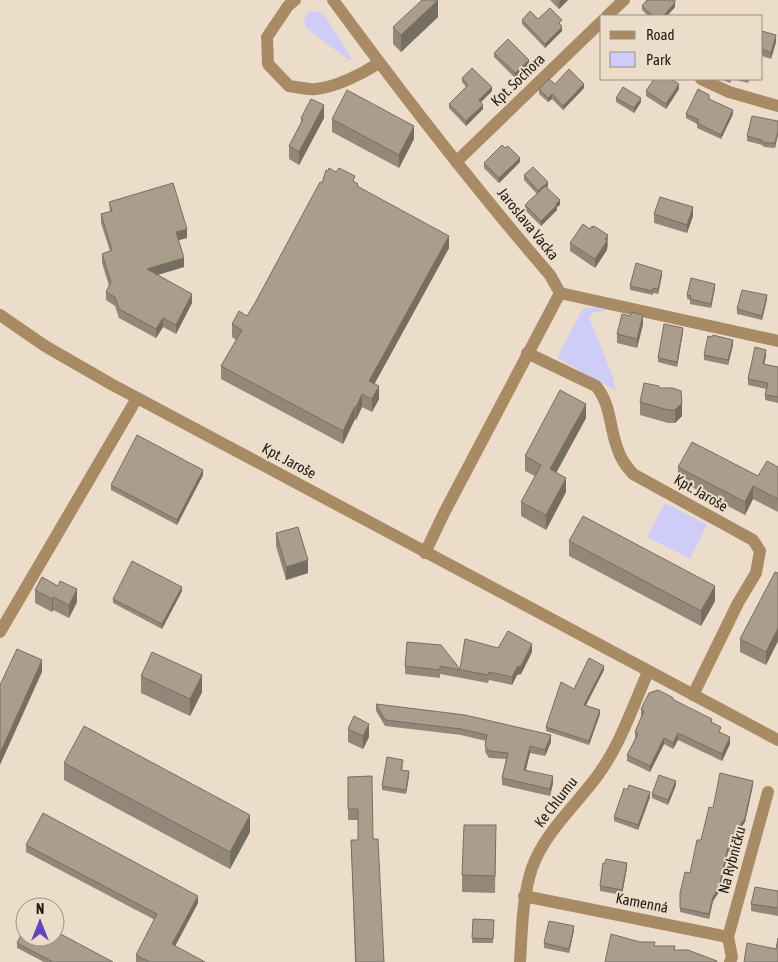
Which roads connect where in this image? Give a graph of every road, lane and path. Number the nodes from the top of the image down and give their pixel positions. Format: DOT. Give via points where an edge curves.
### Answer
graph roads {
  1 [pos="295,0"];
  2 [pos="333,0"];
  3 [pos="624,0"];
  4 [pos="612,15"];
  5 [pos="600,24"];
  6 [pos="379,63"];
  7 [pos="704,80"];
  8 [pos="778,106"];
  9 [pos="456,162"];
  10 [pos="560,293"];
  11 [pos="0,315"];
  12 [pos="778,341"];
  13 [pos="527,353"];
  14 [pos="137,398"];
  15 [pos="425,553"];
  16 [pos="0,632"];
  17 [pos="648,672"];
  18 [pos="693,695"];
  19 [pos="778,740"];
  20 [pos="768,792"];
  21 [pos="524,896"];
  22 [pos="728,937"];
  23 [pos="520,962"];
  24 [pos="730,962"];
  1 -- 6 [label="street" via="267,37 268,64 288,86 317,89 344,81"];
  2 -- 6 [label="street, Jaroslava Vacka"];
  3 -- 4 [label="street"];
  5 -- 9 [label="street, Kpt. Sochora"];
  6 -- 9 [label="street, Jaroslava Vacka"];
  7 -- 8 [label="street" via="729,92"];
  9 -- 10 [label="street, Jaroslava Vacka" via="550,276"];
  10 -- 12 [label="street"];
  10 -- 13 [label="street"];
  11 -- 14 [label="street, Kpt. Jaroše" via="45,346"];
  13 -- 15 [label="street"];
  13 -- 18 [label="street, Kpt. Jaroše" via="596,386 607,403 617,449 633,474 753,540 760,551 756,573"];
  14 -- 15 [label="street, Kpt. Jaroše"];
  14 -- 16 [label="street"];
  15 -- 17 [label="street, Kpt. Jaroše"];
  17 -- 18 [label="street, Kpt. Jaroše"];
  17 -- 21 [label="street, Ke Chlumu" via="599,774 542,846"];
  18 -- 19 [label="street, Kpt. Jaroše"];
  20 -- 22 [label="street, Na Rybníčku"];
  21 -- 22 [label="street, Kamenná"];
  21 -- 23 [label="street, Ke Chlumu"];
  22 -- 24 [label="street"];
}
